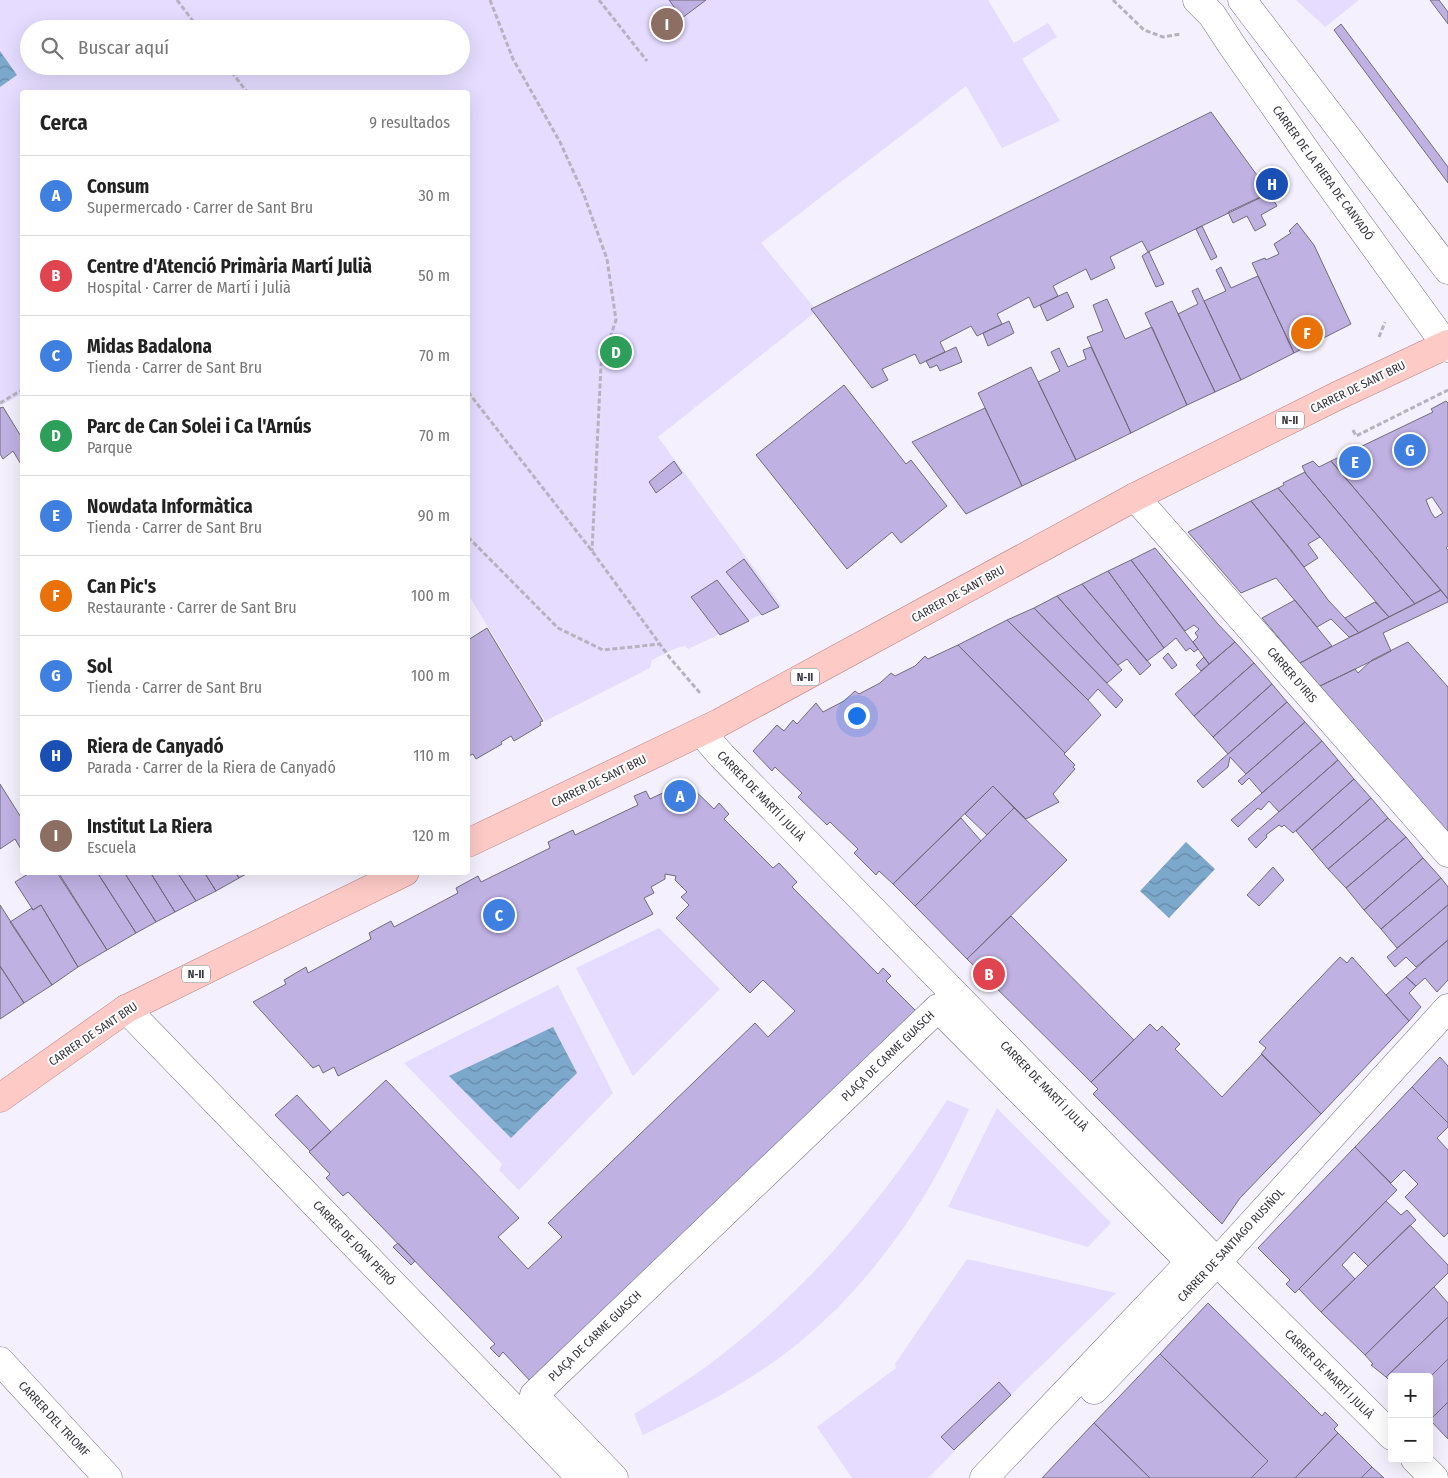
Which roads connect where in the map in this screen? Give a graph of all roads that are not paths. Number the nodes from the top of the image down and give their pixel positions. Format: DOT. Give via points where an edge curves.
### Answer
graph roads {
  1 [pos="1197,0"];
  2 [pos="1242,0"];
  3 [pos="1448,270"];
  4 [pos="1447,345"];
  5 [pos="1135,497"];
  6 [pos="710,728"];
  7 [pos="470,842"];
  8 [pos="1448,853"];
  9 [pos="399,875"];
  10 [pos="1448,1008"];
  11 [pos="126,1009"];
  12 [pos="0,1098"];
  13 [pos="1217,1262"];
  14 [pos="0,1361"];
  15 [pos="1388,1432"];
  16 [pos="1419,1463"];
  17 [pos="108,1478"];
  18 [pos="581,1478"];
  19 [pos="614,1478"];
  20 [pos="984,1478"];
  21 [pos="1009,1478"];
  22 [pos="1434,1478"];
  1 -- 4 [label="street, CARRER DE LA RIERA DE CANYADÓ" via="1212,15"];
  2 -- 3 [label="street"];
  4 -- 5 [label="main road, CARRER DE SANT BRU / N-II"];
  5 -- 6 [label="main road, CARRER DE SANT BRU / N-II"];
  5 -- 8 [label="street, CARRER D'IRIS"];
  6 -- 7 [label="main road, CARRER DE SANT BRU / N-II"];
  6 -- 13 [label="street, CARRER DE MARTÍ I JULIÀ" via="735,770"];
  9 -- 11 [label="main road, CARRER DE SANT BRU / N-II"];
  10 -- 13 [label="street, CARRER DE SANTIAGO RUSIÑOL"];
  11 -- 12 [label="main road, CARRER DE SANT BRU / N-II"];
  11 -- 18 [label="street, CARRER DE JOAN PEIRÓ"];
  13 -- 15 [label="street, CARRER DE MARTÍ I JULIÀ"];
  13 -- 21 [label="street, CARRER DE SANTIAGO RUSIÑOL"];
  14 -- 17 [label="street, CARRER DEL TRIOMF"];
  16 -- 22 [label="street"];
  19 -- 20 [label="street, PLAÇA DE CARME GUASCH" via="534,1395 938,1008 1190,1262"];
}
